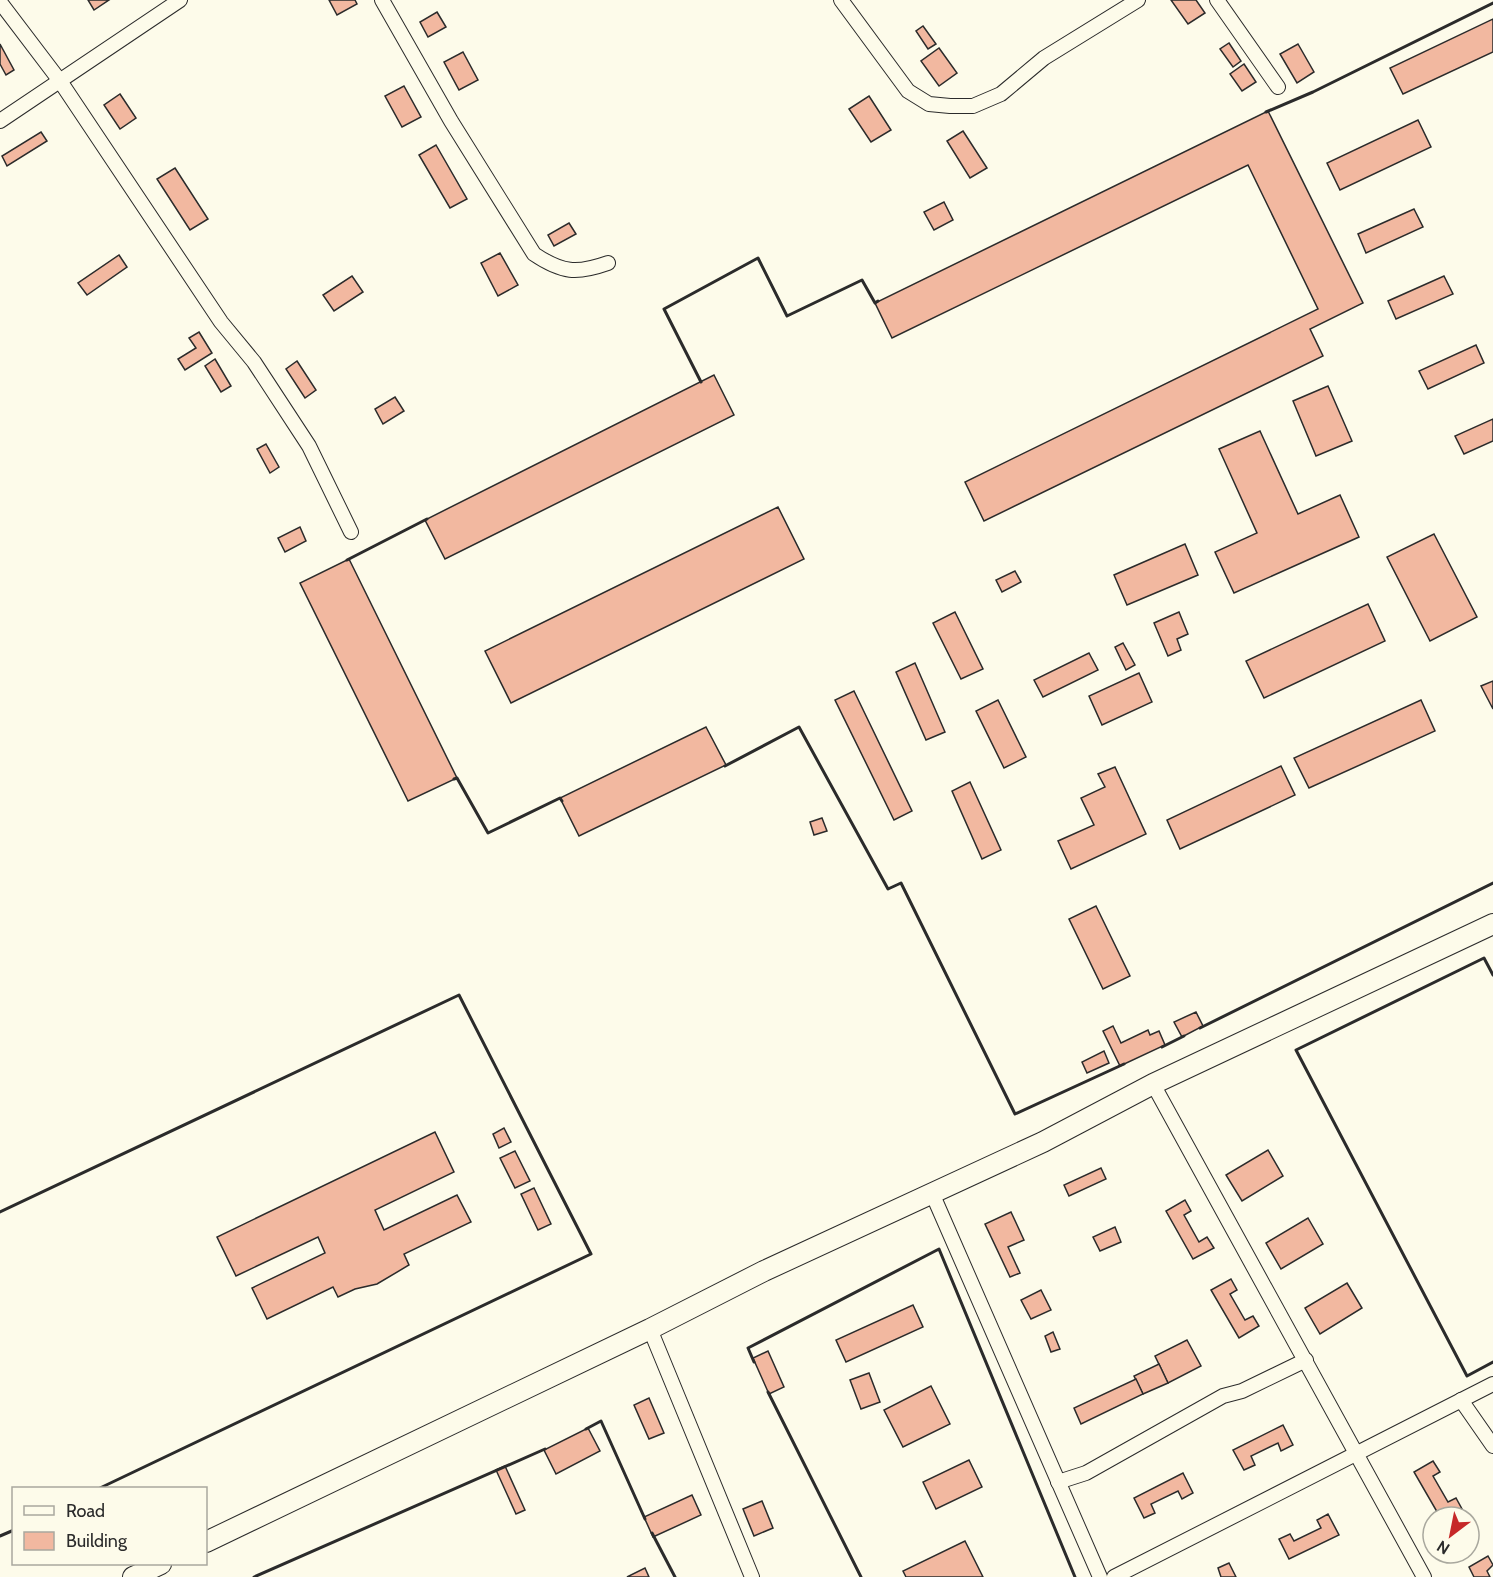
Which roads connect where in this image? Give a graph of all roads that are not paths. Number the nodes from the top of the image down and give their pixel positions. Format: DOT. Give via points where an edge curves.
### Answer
graph roads {
  1 [pos="180,0"];
  2 [pos="382,0"];
  3 [pos="841,0"];
  4 [pos="1138,0"];
  5 [pos="1217,0"];
  6 [pos="0,2"];
  7 [pos="60,81"];
  8 [pos="1278,87"];
  9 [pos="0,121"];
  10 [pos="608,263"];
  11 [pos="351,532"];
  12 [pos="1493,924"];
  13 [pos="1153,1084"];
  14 [pos="932,1193"];
  15 [pos="650,1329"];
  16 [pos="1306,1360"];
  17 [pos="1493,1384"];
  18 [pos="1461,1400"];
  19 [pos="1493,1446"];
  20 [pos="1356,1453"];
  21 [pos="1058,1482"];
  22 [pos="207,1542"];
  23 [pos="157,1565"];
  24 [pos="133,1577"];
  25 [pos="752,1577"];
  26 [pos="1100,1577"];
  27 [pos="1114,1577"];
  28 [pos="1424,1577"];
  1 -- 7 [label="street"];
  2 -- 10 [label="street" via="534,254 552,267 572,271"];
  3 -- 4 [label="street" via="908,92 929,104 950,106 973,106 1000,94 1044,58"];
  5 -- 8 [label="street"];
  6 -- 7 [label="street"];
  7 -- 9 [label="street"];
  7 -- 11 [label="street" via="309,446"];
  12 -- 13 [label="main road"];
  13 -- 14 [label="main road" via="1043,1142"];
  13 -- 16 [label="street"];
  14 -- 15 [label="main road"];
  14 -- 21 [label="street"];
  15 -- 22 [label="main road"];
  15 -- 25 [label="street"];
  16 -- 20 [label="street"];
  16 -- 21 [label="street" via="1223,1396 1086,1473"];
  17 -- 18 [label="street"];
  18 -- 19 [label="street"];
  18 -- 20 [label="street"];
  20 -- 27 [label="street"];
  20 -- 28 [label="street"];
  21 -- 26 [label="street"];
  23 -- 24 [label="main road"];
}
